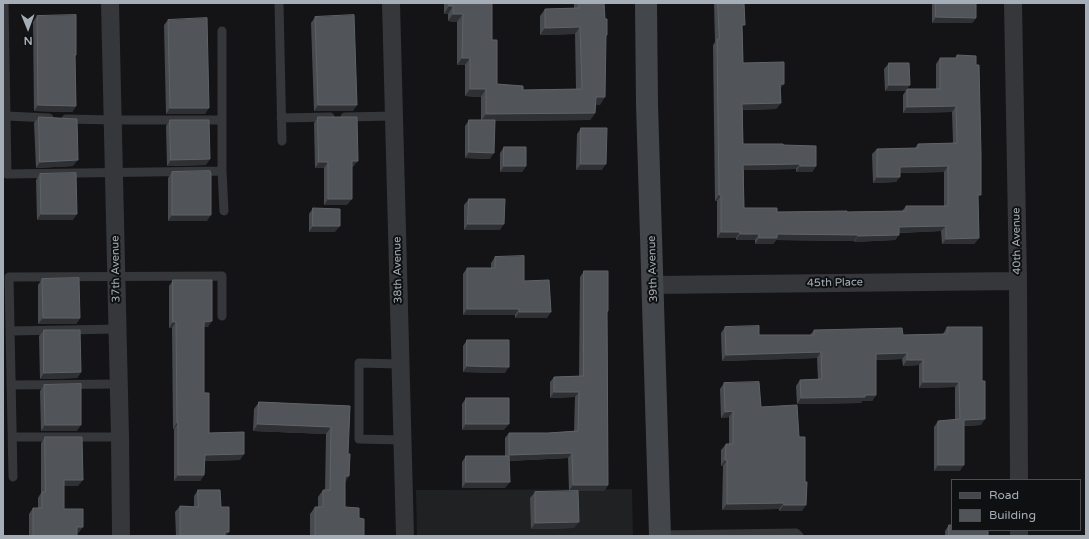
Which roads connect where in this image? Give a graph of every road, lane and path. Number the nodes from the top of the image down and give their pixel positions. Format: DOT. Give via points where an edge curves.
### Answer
graph roads {
  1 [pos="4,3"];
  2 [pos="110,3"];
  3 [pos="279,3"];
  4 [pos="391,3"];
  5 [pos="646,3"];
  6 [pos="1013,3"];
  7 [pos="222,31"];
  8 [pos="6,116"];
  9 [pos="394,116"];
  10 [pos="281,118"];
  11 [pos="113,120"];
  12 [pos="222,120"];
  13 [pos="282,141"];
  14 [pos="222,171"];
  15 [pos="114,172"];
  16 [pos="224,211"];
  17 [pos="116,276"];
  18 [pos="1018,281"];
  19 [pos="653,285"];
  20 [pos="222,316"];
  21 [pos="118,329"];
  22 [pos="10,331"];
  23 [pos="400,364"];
  24 [pos="11,384"];
  25 [pos="119,384"];
  26 [pos="12,437"];
  27 [pos="120,438"];
  28 [pos="402,440"];
  29 [pos="13,477"];
  30 [pos="1019,479"];
  31 [pos="121,536"];
  32 [pos="405,536"];
  33 [pos="660,536"];
  34 [pos="799,536"];
  1 -- 8 [label="lane"];
  2 -- 11 [label="street, 37th Avenue"];
  3 -- 10 [label="lane"];
  4 -- 9 [label="street, 38th Avenue"];
  5 -- 19 [label="main road, 39th Avenue"];
  6 -- 18 [label="street, 40th Avenue"];
  7 -- 12 [label="lane"];
  8 -- 11 [label="lane"];
  8 -- 15 [label="lane" via="7,174"];
  9 -- 10 [label="lane"];
  9 -- 23 [label="street, 38th Avenue"];
  10 -- 13 [label="lane"];
  11 -- 12 [label="lane"];
  11 -- 15 [label="street, 37th Avenue"];
  12 -- 14 [label="lane"];
  14 -- 15 [label="lane"];
  14 -- 16 [label="lane"];
  15 -- 17 [label="street, 37th Avenue"];
  17 -- 20 [label="lane" via="222,276"];
  17 -- 21 [label="street, 37th Avenue"];
  17 -- 22 [label="lane" via="9,277"];
  18 -- 19 [label="street, 45th Place"];
  18 -- 30 [label="street, 40th Avenue"];
  19 -- 33 [label="main road, 39th Avenue"];
  21 -- 22 [label="lane"];
  21 -- 25 [label="street, 37th Avenue"];
  22 -- 24 [label="lane"];
  23 -- 28 [label="street, 38th Avenue"];
  23 -- 28 [label="lane" via="359,363 359,439"];
  24 -- 25 [label="lane"];
  24 -- 26 [label="lane"];
  25 -- 27 [label="street, 37th Avenue"];
  26 -- 27 [label="lane"];
  26 -- 29 [label="lane"];
  27 -- 31 [label="street, 37th Avenue"];
  28 -- 32 [label="street, 38th Avenue"];
  33 -- 34 [label="lane" via="796,533"];
}
